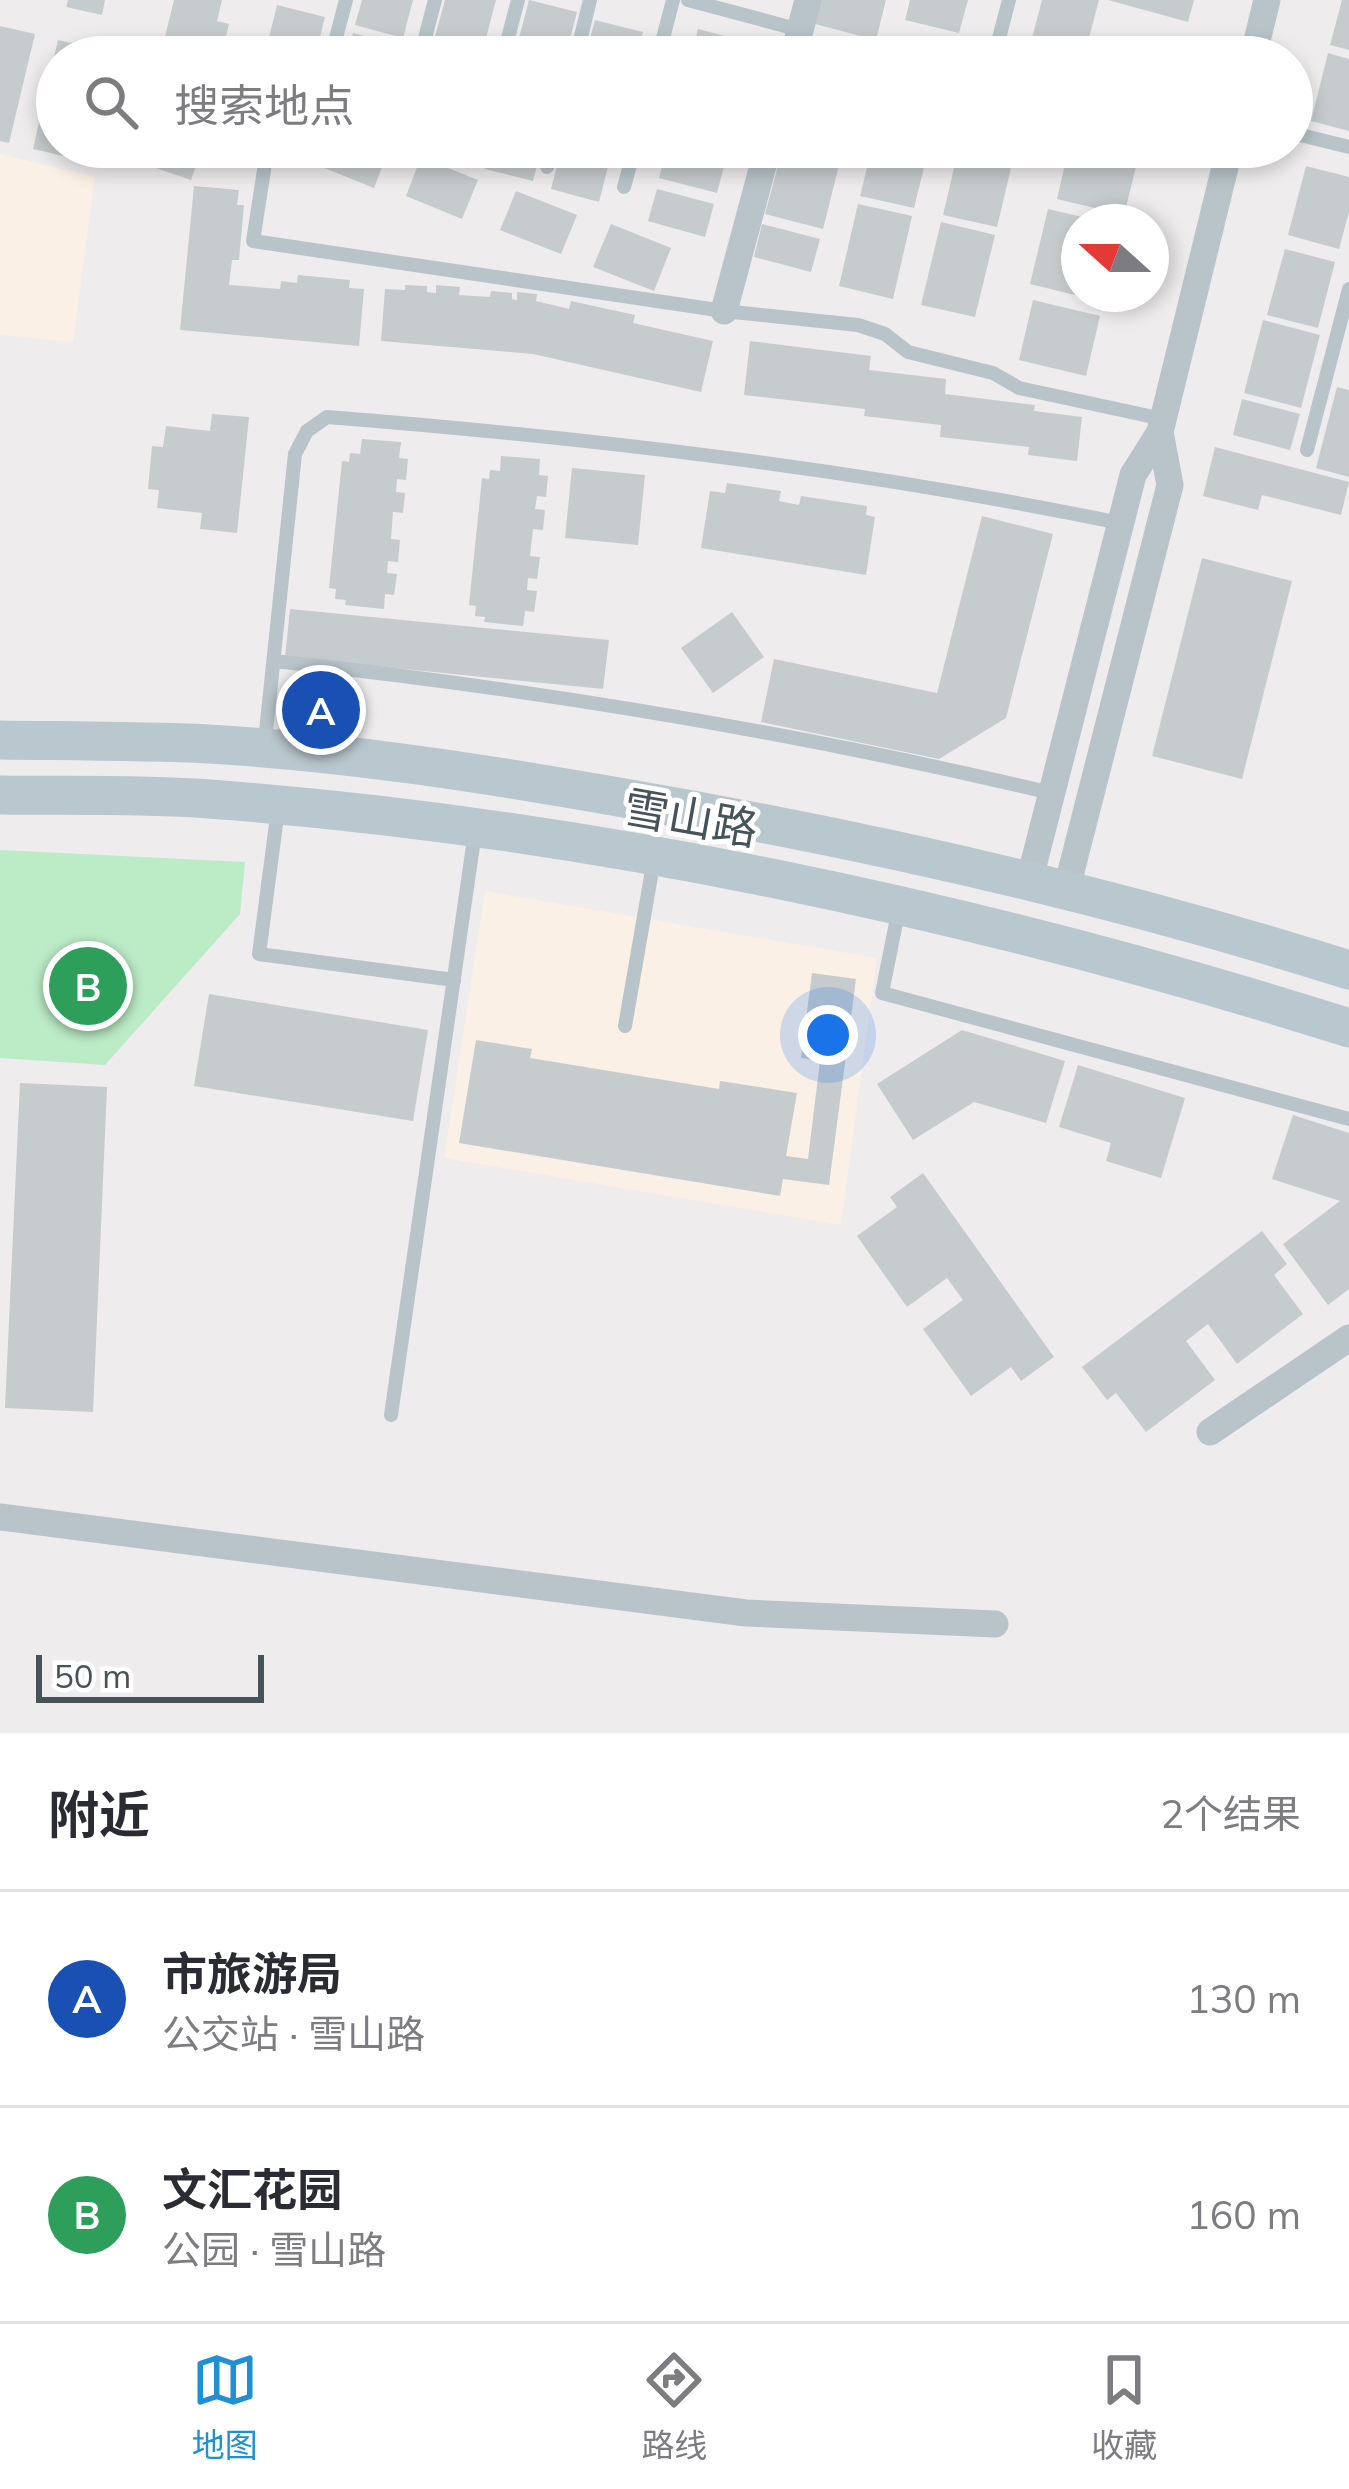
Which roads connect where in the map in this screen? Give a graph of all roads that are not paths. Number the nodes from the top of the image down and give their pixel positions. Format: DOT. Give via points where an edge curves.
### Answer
graph roads {
  1 [pos="346,0"];
  2 [pos="435,0"];
  3 [pos="518,0"];
  4 [pos="590,0"];
  5 [pos="673,0"];
  6 [pos="688,0"];
  7 [pos="808,0"];
  8 [pos="1009,0"];
  9 [pos="1267,0"];
  10 [pos="337,36"];
  11 [pos="426,36"];
  12 [pos="509,36"];
  13 [pos="581,36"];
  14 [pos="664,36"];
  15 [pos="776,36"];
  16 [pos="798,36"];
  17 [pos="1000,36"];
  18 [pos="1258,36"];
  19 [pos="1313,139"];
  20 [pos="1349,148"];
  21 [pos="264,168"];
  22 [pos="629,168"];
  23 [pos="763,168"];
  24 [pos="1226,168"];
  25 [pos="624,187"];
  26 [pos="1349,289"];
  27 [pos="724,311"];
  28 [pos="1162,426"];
  29 [pos="1307,450"];
  30 [pos="1120,523"];
  31 [pos="274,661"];
  32 [pos="0,740"];
  33 [pos="264,750"];
  34 [pos="1052,793"];
  35 [pos="0,794"];
  36 [pos="278,806"];
  37 [pos="475,830"];
  38 [pos="654,859"];
  39 [pos="1048,886"];
  40 [pos="898,908"];
  41 [pos="1349,970"];
  42 [pos="454,980"];
  43 [pos="626,1026"];
  44 [pos="1349,1028"];
  45 [pos="1349,1119"];
  46 [pos="1349,1338"];
  47 [pos="391,1415"];
  48 [pos="1210,1432"];
  49 [pos="0,1517"];
  50 [pos="995,1624"];
  1 -- 10 [label="lane"];
  2 -- 11 [label="lane"];
  3 -- 12 [label="lane"];
  4 -- 13 [label="lane"];
  5 -- 14 [label="lane"];
  6 -- 15 [label="lane"];
  7 -- 16 [label="street"];
  8 -- 17 [label="lane"];
  9 -- 18 [label="street"];
  19 -- 20 [label="lane"];
  21 -- 27 [label="lane" via="253,242"];
  22 -- 25 [label="lane"];
  23 -- 27 [label="street"];
  24 -- 28 [label="street"];
  26 -- 29 [label="lane"];
  27 -- 28 [label="lane" via="872,328 908,352"];
  28 -- 30 [label="street" via="1133,475"];
  28 -- 39 [label="street" via="1170,485"];
  30 -- 31 [label="lane" via="780,462 326,417 295,454"];
  30 -- 34 [label="street"];
  31 -- 33 [label="lane"];
  31 -- 34 [label="lane" via="708,719"];
  32 -- 33 [label="main road, 雪山路"];
  33 -- 39 [label="main road, 雪山路" via="628,798"];
  34 -- 39 [label="street"];
  35 -- 36 [label="main road, 雪山路"];
  36 -- 37 [label="main road, 雪山路"];
  36 -- 42 [label="lane" via="259,954"];
  37 -- 38 [label="main road, 雪山路"];
  37 -- 42 [label="lane"];
  38 -- 40 [label="main road, 雪山路"];
  38 -- 43 [label="lane"];
  39 -- 41 [label="main road, 雪山路"];
  40 -- 44 [label="main road, 雪山路"];
  40 -- 45 [label="lane" via="882,993"];
  42 -- 47 [label="lane"];
  46 -- 48 [label="street"];
  49 -- 50 [label="street" via="746,1613"];
}
